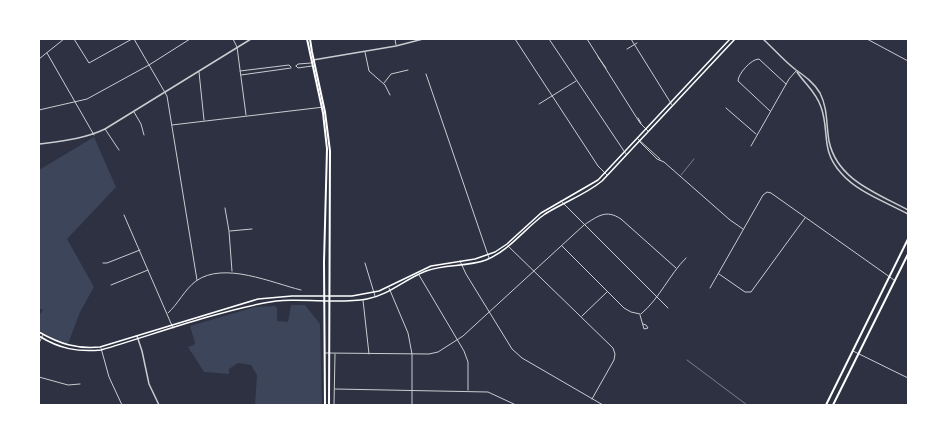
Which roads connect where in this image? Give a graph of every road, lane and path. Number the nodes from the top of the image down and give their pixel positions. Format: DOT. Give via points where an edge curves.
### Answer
graph roads {
  1 [pos="64,39"];
  2 [pos="74,39"];
  3 [pos="132,39"];
  4 [pos="134,39"];
  5 [pos="190,39"];
  6 [pos="233,39"];
  7 [pos="251,39"];
  8 [pos="307,39"];
  9 [pos="310,39"];
  10 [pos="395,39"];
  11 [pos="423,39"];
  12 [pos="515,39"];
  13 [pos="549,39"];
  14 [pos="587,39"];
  15 [pos="630,39"];
  16 [pos="730,39"];
  17 [pos="734,39"];
  18 [pos="763,39"];
  19 [pos="867,39"];
  20 [pos="637,43"];
  21 [pos="634,44"];
  22 [pos="396,46"];
  23 [pos="237,48"];
  24 [pos="627,49"];
  25 [pos="365,52"];
  26 [pos="47,53"];
  27 [pos="39,59"];
  28 [pos="908,62"];
  29 [pos="313,63"];
  30 [pos="149,65"];
  31 [pos="408,70"];
  32 [pos="796,70"];
  33 [pos="199,71"];
  34 [pos="240,71"];
  35 [pos="426,74"];
  36 [pos="240,75"];
  37 [pos="576,81"];
  38 [pos="383,83"];
  39 [pos="786,84"];
  40 [pos="166,92"];
  41 [pos="390,95"];
  42 [pos="552,96"];
  43 [pos="76,102"];
  44 [pos="670,102"];
  45 [pos="539,104"];
  46 [pos="672,105"];
  47 [pos="323,107"];
  48 [pos="726,108"];
  49 [pos="39,110"];
  50 [pos="770,111"];
  51 [pos="134,112"];
  52 [pos="246,116"];
  53 [pos="204,121"];
  54 [pos="172,125"];
  55 [pos="646,128"];
  56 [pos="105,129"];
  57 [pos="648,131"];
  58 [pos="94,134"];
  59 [pos="144,135"];
  60 [pos="756,135"];
  61 [pos="636,138"];
  62 [pos="639,141"];
  63 [pos="39,144"];
  64 [pos="751,146"];
  65 [pos="119,150"];
  66 [pos="624,152"];
  67 [pos="627,155"];
  68 [pos="694,159"];
  69 [pos="605,174"];
  70 [pos="608,176"];
  71 [pos="680,176"];
  72 [pos="866,188"];
  73 [pos="864,191"];
  74 [pos="561,201"];
  75 [pos="564,204"];
  76 [pos="225,208"];
  77 [pos="908,210"];
  78 [pos="908,214"];
  79 [pos="124,215"];
  80 [pos="805,218"];
  81 [pos="584,225"];
  82 [pos="252,229"];
  83 [pos="743,229"];
  84 [pos="229,231"];
  85 [pos="908,239"];
  86 [pos="506,244"];
  87 [pos="561,246"];
  88 [pos="509,247"];
  89 [pos="140,250"];
  90 [pos="908,254"];
  91 [pos="488,255"];
  92 [pos="489,258"];
  93 [pos="686,258"];
  94 [pos="460,261"];
  95 [pos="103,263"];
  96 [pos="365,263"];
  97 [pos="461,265"];
  98 [pos="676,268"];
  99 [pos="149,270"];
  100 [pos="418,271"];
  101 [pos="533,271"];
  102 [pos="232,272"];
  103 [pos="718,273"];
  104 [pos="419,275"];
  105 [pos="889,278"];
  106 [pos="197,280"];
  107 [pos="895,281"];
  108 [pos="111,285"];
  109 [pos="389,288"];
  110 [pos="710,288"];
  111 [pos="302,290"];
  112 [pos="390,291"];
  113 [pos="374,292"];
  114 [pos="607,292"];
  115 [pos="324,296"];
  116 [pos="330,296"];
  117 [pos="375,297"];
  118 [pos="657,297"];
  119 [pos="363,300"];
  120 [pos="324,301"];
  121 [pos="330,301"];
  122 [pos="668,308"];
  123 [pos="168,313"];
  124 [pos="489,314"];
  125 [pos="640,314"];
  126 [pos="581,317"];
  127 [pos="643,324"];
  128 [pos="173,327"];
  129 [pos="39,332"];
  130 [pos="43,334"];
  131 [pos="137,336"];
  132 [pos="40,337"];
  133 [pos="138,339"];
  134 [pos="457,339"];
  135 [pos="39,343"];
  136 [pos="100,347"];
  137 [pos="101,350"];
  138 [pos="852,350"];
  139 [pos="324,353"];
  140 [pos="329,353"];
  141 [pos="335,353"];
  142 [pos="369,354"];
  143 [pos="412,354"];
  144 [pos="858,354"];
  145 [pos="687,360"];
  146 [pos="39,377"];
  147 [pos="908,378"];
  148 [pos="80,384"];
  149 [pos="335,390"];
  150 [pos="412,391"];
  151 [pos="468,391"];
  152 [pos="592,399"];
  153 [pos="122,405"];
  154 [pos="159,405"];
  155 [pos="325,405"];
  156 [pos="329,405"];
  157 [pos="334,405"];
  158 [pos="412,405"];
  159 [pos="516,405"];
  160 [pos="603,405"];
  161 [pos="748,405"];
  162 [pos="826,405"];
  163 [pos="833,405"];
  1 -- 26 [label="street"];
  2 -- 3 [label="street" via="89,63"];
  4 -- 30 [label="street"];
  5 -- 30 [label="street"];
  6 -- 23 [label="street"];
  7 -- 23 [label="street"];
  8 -- 29 [label="main road"];
  9 -- 29 [label="main road"];
  10 -- 22 [label="street"];
  11 -- 22 [label="street"];
  12 -- 42 [label="street"];
  13 -- 37 [label="street"];
  14 -- 55 [label="street"];
  15 -- 21 [label="street"];
  16 -- 44 [label="main road"];
  17 -- 46 [label="main road"];
  18 -- 32 [label="street"];
  19 -- 28 [label="street"];
  20 -- 21 [label="street"];
  21 -- 24 [label="street"];
  21 -- 44 [label="street"];
  22 -- 25 [label="street"];
  23 -- 33 [label="street"];
  23 -- 34 [label="street"];
  25 -- 29 [label="street"];
  25 -- 38 [label="street" via="369,71"];
  26 -- 27 [label="street"];
  26 -- 43 [label="street"];
  29 -- 29 [label="street" via="298,64 296,66 298,68"];
  29 -- 47 [label="main road"];
  30 -- 40 [label="street"];
  30 -- 43 [label="street" via="87,99"];
  31 -- 38 [label="street" via="391,74"];
  32 -- 39 [label="street"];
  32 -- 72 [label="street" via="811,82 821,97 827,114 829,142 837,162 848,176"];
  32 -- 73 [label="street" via="820,102 824,116 826,145 834,164 846,178"];
  33 -- 40 [label="street"];
  33 -- 53 [label="street"];
  34 -- 36 [label="street"];
  34 -- 36 [label="street" via="289,65 291,67"];
  35 -- 91 [label="street"];
  36 -- 52 [label="street"];
  37 -- 42 [label="street"];
  37 -- 66 [label="street"];
  38 -- 41 [label="street"];
  39 -- 50 [label="street"];
  39 -- 50 [label="street" via="758,59 739,77 740,83"];
  40 -- 51 [label="street"];
  40 -- 54 [label="street"];
  42 -- 45 [label="street"];
  42 -- 69 [label="street"];
  43 -- 49 [label="street"];
  43 -- 58 [label="street"];
  44 -- 46 [label="street"];
  44 -- 55 [label="main road"];
  46 -- 57 [label="main road"];
  47 -- 52 [label="street"];
  47 -- 115 [label="main road" via="327,163"];
  47 -- 116 [label="main road" via="330,151"];
  48 -- 60 [label="street"];
  50 -- 60 [label="street"];
  51 -- 56 [label="street"];
  51 -- 59 [label="street"];
  52 -- 53 [label="street"];
  53 -- 54 [label="street"];
  54 -- 106 [label="street"];
  55 -- 57 [label="street"];
  55 -- 61 [label="main road"];
  56 -- 58 [label="street"];
  56 -- 65 [label="street"];
  57 -- 62 [label="main road"];
  58 -- 63 [label="street"];
  60 -- 64 [label="street"];
  61 -- 62 [label="street"];
  61 -- 66 [label="main road"];
  62 -- 67 [label="main road"];
  62 -- 71 [label="street"];
  66 -- 67 [label="street"];
  66 -- 69 [label="main road"];
  67 -- 70 [label="main road"];
  68 -- 71 [label="lane"];
  69 -- 70 [label="street"];
  69 -- 74 [label="main road"];
  70 -- 75 [label="main road"];
  71 -- 83 [label="street"];
  72 -- 73 [label="street"];
  72 -- 77 [label="street"];
  73 -- 78 [label="street"];
  74 -- 75 [label="street"];
  74 -- 86 [label="main road" via="536,217"];
  75 -- 81 [label="street"];
  75 -- 88 [label="main road" via="538,220"];
  76 -- 84 [label="street"];
  79 -- 89 [label="street"];
  80 -- 83 [label="street" via="767,192"];
  80 -- 103 [label="street" via="753,291 745,292"];
  80 -- 105 [label="street"];
  81 -- 87 [label="street"];
  81 -- 98 [label="street" via="602,214 613,214"];
  81 -- 118 [label="street"];
  82 -- 84 [label="street"];
  83 -- 103 [label="street"];
  84 -- 102 [label="street"];
  85 -- 105 [label="main road"];
  86 -- 88 [label="street"];
  86 -- 91 [label="main road"];
  87 -- 101 [label="street"];
  87 -- 114 [label="street"];
  88 -- 92 [label="main road"];
  88 -- 101 [label="street"];
  89 -- 95 [label="street"];
  89 -- 99 [label="street"];
  90 -- 107 [label="main road"];
  91 -- 92 [label="street"];
  91 -- 94 [label="main road"];
  92 -- 97 [label="main road"];
  93 -- 98 [label="street"];
  94 -- 97 [label="street"];
  94 -- 100 [label="main road"];
  96 -- 113 [label="street"];
  97 -- 104 [label="main road" via="440,267"];
  97 -- 124 [label="street"];
  98 -- 118 [label="street"];
  99 -- 108 [label="street"];
  99 -- 123 [label="street"];
  100 -- 104 [label="lane"];
  100 -- 109 [label="main road"];
  101 -- 124 [label="street"];
  101 -- 126 [label="street"];
  102 -- 106 [label="street"];
  102 -- 111 [label="street"];
  103 -- 110 [label="street"];
  104 -- 112 [label="main road"];
  104 -- 134 [label="street"];
  105 -- 107 [label="street"];
  105 -- 138 [label="main road"];
  106 -- 123 [label="street"];
  107 -- 144 [label="main road"];
  109 -- 112 [label="street"];
  109 -- 113 [label="main road"];
  112 -- 117 [label="main road"];
  112 -- 143 [label="street" via="408,333"];
  113 -- 116 [label="main road"];
  113 -- 117 [label="street"];
  114 -- 125 [label="street" via="624,308"];
  114 -- 126 [label="street"];
  115 -- 116 [label="main road"];
  115 -- 120 [label="main road"];
  115 -- 128 [label="main road" via="258,299"];
  116 -- 121 [label="main road"];
  117 -- 119 [label="main road"];
  118 -- 122 [label="street"];
  118 -- 125 [label="street"];
  119 -- 121 [label="main road"];
  119 -- 142 [label="street"];
  120 -- 121 [label="main road"];
  120 -- 128 [label="main road" via="269,302"];
  120 -- 139 [label="main road"];
  121 -- 140 [label="main road"];
  123 -- 128 [label="street"];
  124 -- 134 [label="street"];
  124 -- 152 [label="street" via="502,336 518,354"];
  125 -- 127 [label="street"];
  126 -- 152 [label="street" via="613,348 615,354"];
  128 -- 131 [label="main road"];
  128 -- 133 [label="main road"];
  129 -- 130 [label="main road"];
  130 -- 132 [label="street"];
  130 -- 136 [label="main road" via="63,345"];
  131 -- 133 [label="street"];
  131 -- 136 [label="main road"];
  132 -- 135 [label="street"];
  132 -- 137 [label="main road" via="60,348 76,351"];
  133 -- 137 [label="main road"];
  133 -- 154 [label="street" via="149,384"];
  134 -- 143 [label="street" via="433,353"];
  134 -- 151 [label="street" via="468,362"];
  136 -- 137 [label="street"];
  137 -- 153 [label="street" via="109,377"];
  138 -- 144 [label="street"];
  138 -- 162 [label="main road"];
  139 -- 140 [label="street"];
  139 -- 155 [label="main road"];
  140 -- 141 [label="street"];
  140 -- 156 [label="main road"];
  141 -- 142 [label="street"];
  141 -- 149 [label="street"];
  142 -- 143 [label="street"];
  143 -- 150 [label="street"];
  144 -- 147 [label="street"];
  144 -- 163 [label="main road"];
  145 -- 161 [label="lane"];
  146 -- 148 [label="street" via="68,385"];
  149 -- 150 [label="street"];
  149 -- 157 [label="street"];
  150 -- 151 [label="street"];
  150 -- 158 [label="street"];
  151 -- 159 [label="street" via="494,394"];
  152 -- 160 [label="street"];
}
